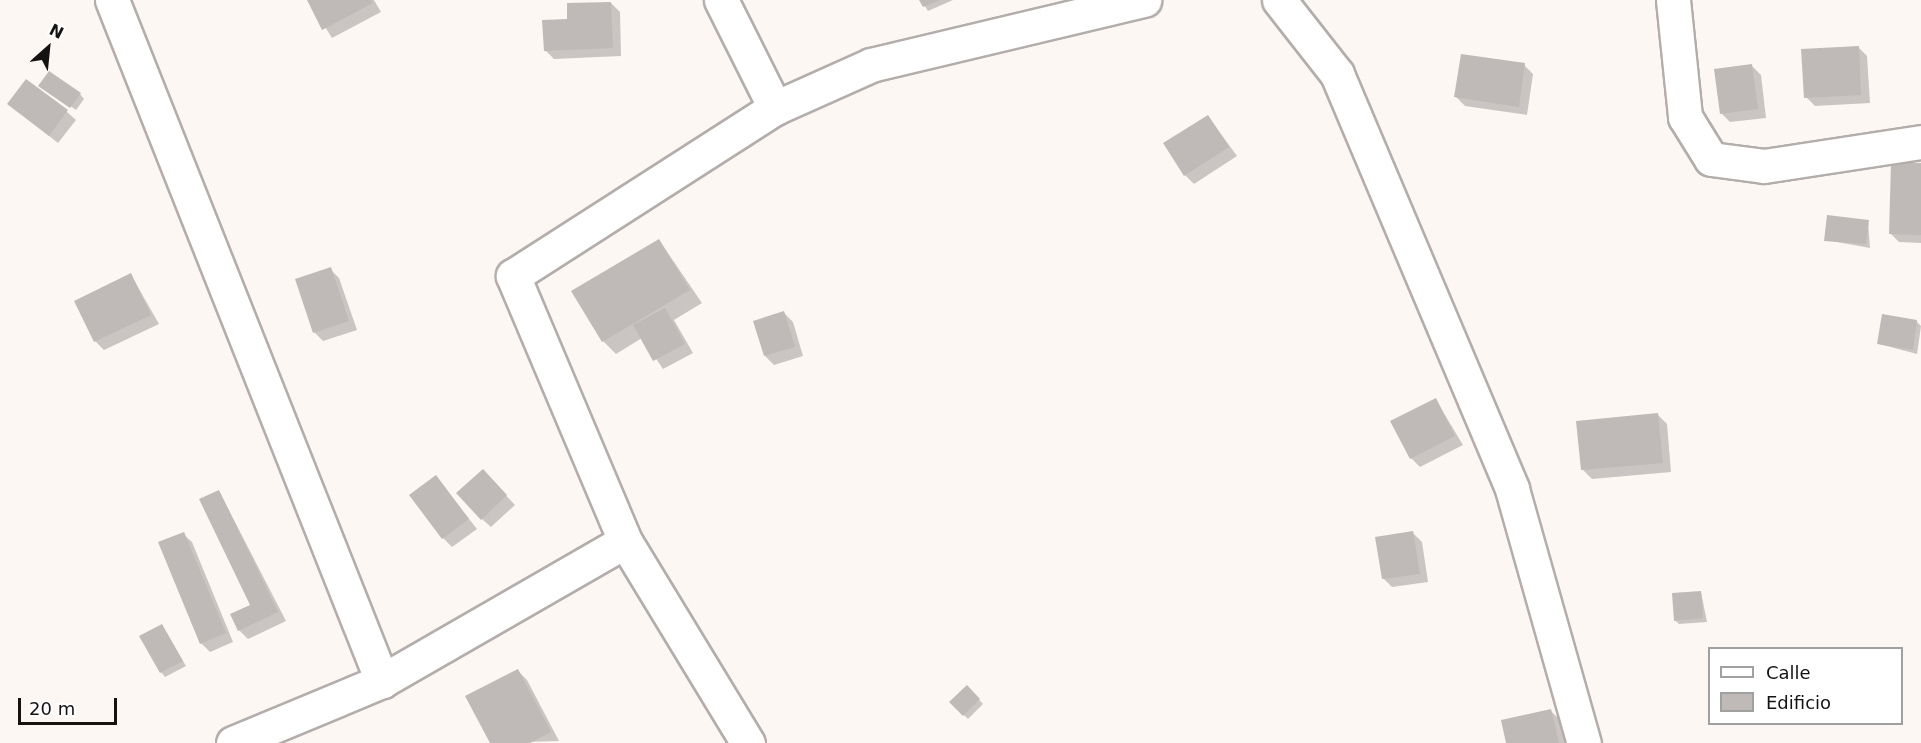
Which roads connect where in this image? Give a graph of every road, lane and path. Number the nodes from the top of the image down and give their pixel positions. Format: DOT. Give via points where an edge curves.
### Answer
graph roads {
  1 [pos="112,0"];
  2 [pos="721,0"];
  3 [pos="1144,0"];
  4 [pos="1279,0"];
  5 [pos="1672,0"];
  6 [pos="775,108"];
  7 [pos="1921,142"];
  8 [pos="625,541"];
  9 [pos="382,681"];
  10 [pos="233,743"];
  11 [pos="748,743"];
  12 [pos="1584,743"];
  1 -- 9 [label="street"];
  2 -- 6 [label="street"];
  3 -- 6 [label="street" via="871,65"];
  4 -- 12 [label="street" via="1337,74 1512,489"];
  5 -- 7 [label="street" via="1685,117 1711,159 1764,166"];
  6 -- 8 [label="street" via="513,276"];
  8 -- 9 [label="street"];
  8 -- 11 [label="street"];
  9 -- 10 [label="street"];
}
